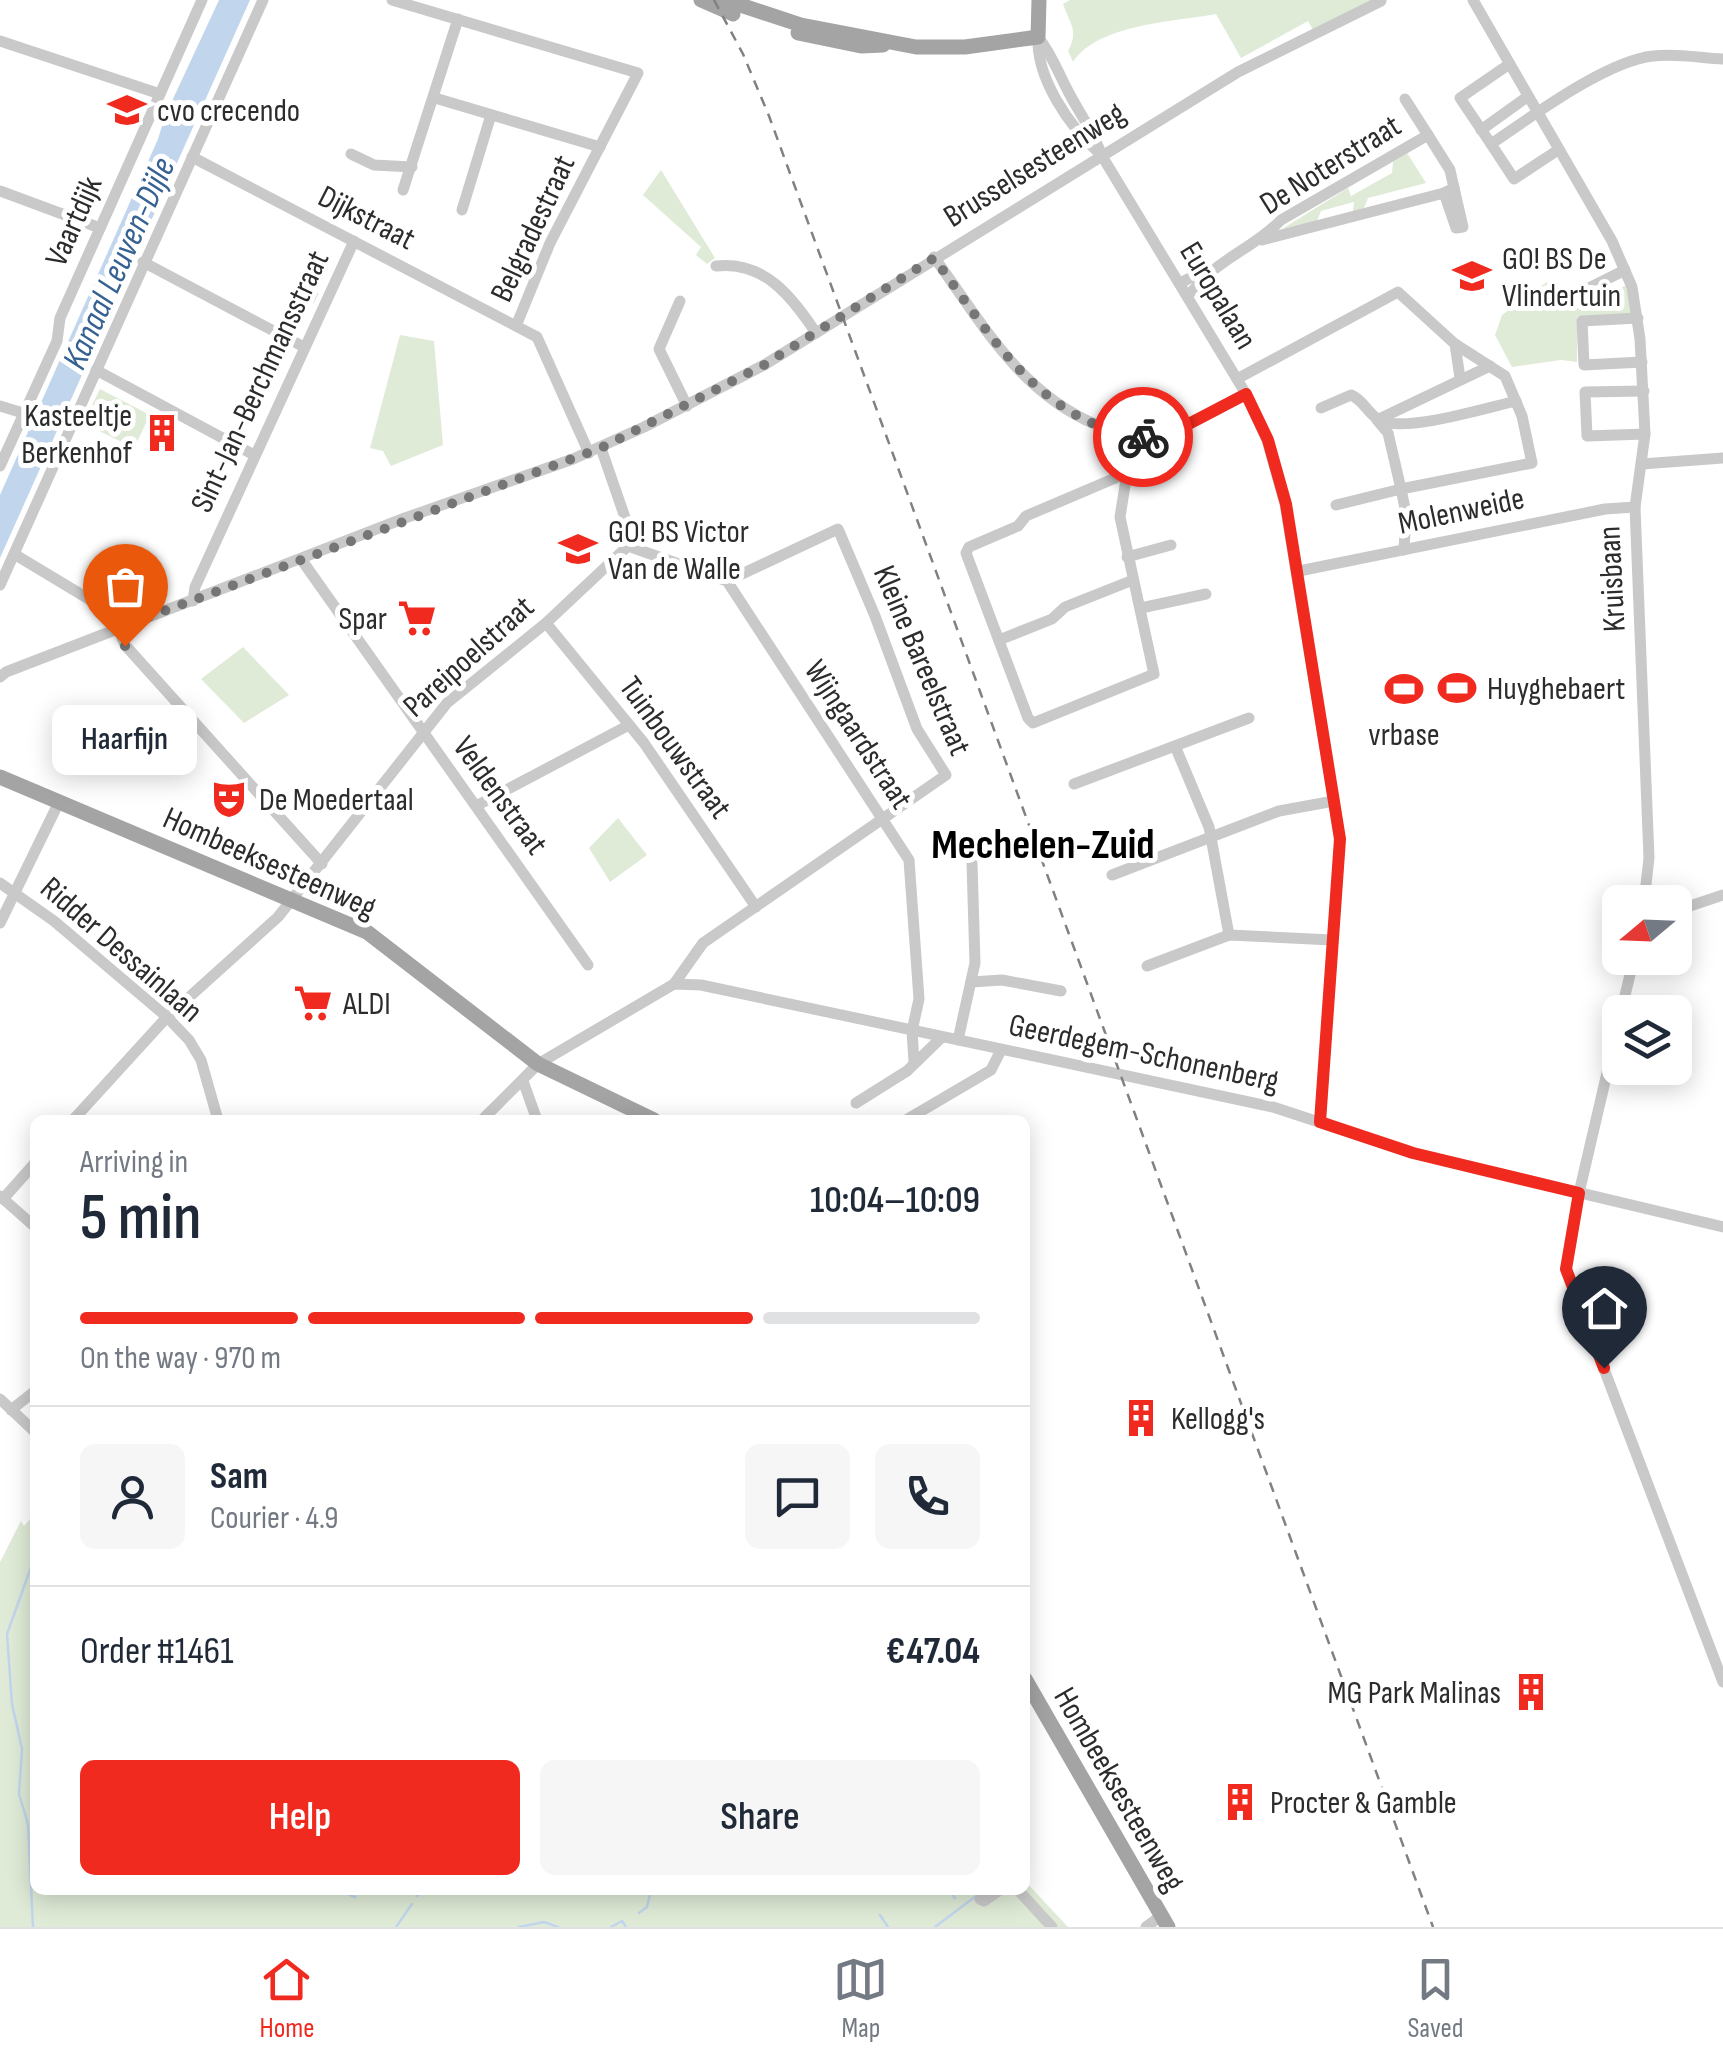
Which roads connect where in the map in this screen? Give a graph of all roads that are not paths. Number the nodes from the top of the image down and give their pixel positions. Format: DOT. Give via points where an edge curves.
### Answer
graph roads {
  1 [pos="202,0"];
  2 [pos="263,0"];
  3 [pos="392,0"];
  4 [pos="701,0"];
  5 [pos="725,0"];
  6 [pos="1039,0"];
  7 [pos="1381,0"];
  8 [pos="1472,0"];
  9 [pos="458,19"];
  10 [pos="1038,37"];
  11 [pos="0,41"];
  12 [pos="892,44"];
  13 [pos="1723,58"];
  14 [pos="1508,64"];
  15 [pos="160,94"];
  16 [pos="435,98"];
  17 [pos="1526,98"];
  18 [pos="1405,99"];
  19 [pos="1536,113"];
  20 [pos="492,116"];
  21 [pos="1481,130"];
  22 [pos="1428,135"];
  23 [pos="1491,144"];
  24 [pos="600,147"];
  25 [pos="1558,150"];
  26 [pos="352,154"];
  27 [pos="1102,156"];
  28 [pos="192,157"];
  29 [pos="412,168"];
  30 [pos="403,190"];
  31 [pos="0,191"];
  32 [pos="462,210"];
  33 [pos="100,228"];
  34 [pos="354,240"];
  35 [pos="1262,240"];
  36 [pos="934,258"];
  37 [pos="143,262"];
  38 [pos="716,266"];
  39 [pos="1624,270"];
  40 [pos="1206,275"];
  41 [pos="1180,283"];
  42 [pos="1577,294"];
  43 [pos="1188,296"];
  44 [pos="680,300"];
  45 [pos="1638,318"];
  46 [pos="516,326"];
  47 [pos="816,333"];
  48 [pos="1455,344"];
  49 [pos="304,347"];
  50 [pos="1642,362"];
  51 [pos="1490,366"];
  52 [pos="96,370"];
  53 [pos="1460,378"];
  54 [pos="1237,379"];
  55 [pos="1644,390"];
  56 [pos="1246,394"];
  57 [pos="1516,401"];
  58 [pos="0,406"];
  59 [pos="687,406"];
  60 [pos="1321,408"];
  61 [pos="23,414"];
  62 [pos="1377,420"];
  63 [pos="1645,434"];
  64 [pos="1144,437"];
  65 [pos="595,450"];
  66 [pos="254,455"];
  67 [pos="1723,458"];
  68 [pos="1642,464"];
  69 [pos="0,466"];
  70 [pos="1127,473"];
  71 [pos="1401,489"];
  72 [pos="1336,506"];
  73 [pos="1635,507"];
  74 [pos="1406,512"];
  75 [pos="628,546"];
  76 [pos="1171,546"];
  77 [pos="1424,546"];
  78 [pos="1404,550"];
  79 [pos="14,554"];
  80 [pos="1127,557"];
  81 [pos="301,558"];
  82 [pos="1299,571"];
  83 [pos="726,580"];
  84 [pos="1133,580"];
  85 [pos="0,586"];
  86 [pos="1206,594"];
  87 [pos="193,601"];
  88 [pos="1141,608"];
  89 [pos="546,623"];
  90 [pos="116,629"];
  91 [pos="999,640"];
  92 [pos="0,677"];
  93 [pos="1249,718"];
  94 [pos="629,725"];
  95 [pos="421,732"];
  96 [pos="1174,746"];
  97 [pos="0,777"];
  98 [pos="1074,784"];
  99 [pos="1334,800"];
  100 [pos="59,802"];
  101 [pos="476,806"];
  102 [pos="882,819"];
  103 [pos="1212,837"];
  104 [pos="972,862"];
  105 [pos="322,864"];
  106 [pos="1112,875"];
  107 [pos="0,884"];
  108 [pos="1646,885"];
  109 [pos="14,894"];
  110 [pos="1723,896"];
  111 [pos="294,899"];
  112 [pos="1692,905"];
  113 [pos="756,907"];
  114 [pos="0,923"];
  115 [pos="1229,935"];
  116 [pos="1332,940"];
  117 [pos="588,965"];
  118 [pos="1146,966"];
  119 [pos="971,982"];
  120 [pos="674,984"];
  121 [pos="1060,990"];
  122 [pos="167,1017"];
  123 [pos="912,1031"];
  124 [pos="941,1038"];
  125 [pos="958,1040"];
  126 [pos="1001,1050"];
  127 [pos="914,1062"];
  128 [pos="538,1064"];
  129 [pos="523,1080"];
  130 [pos="1604,1085"];
  131 [pos="856,1103"];
  132 [pos="78,1115"];
  133 [pos="217,1115"];
  134 [pos="487,1115"];
  135 [pos="535,1115"];
  136 [pos="644,1115"];
  137 [pos="914,1115"];
  138 [pos="1320,1122"];
  139 [pos="30,1168"];
  140 [pos="1579,1193"];
  141 [pos="2,1197"];
  142 [pos="30,1222"];
  143 [pos="1723,1227"];
  144 [pos="30,1395"];
  145 [pos="0,1399"];
  146 [pos="11,1410"];
  147 [pos="30,1427"];
  148 [pos="1723,1682"];
  149 [pos="1030,1688"];
  150 [pos="993,1895"];
  151 [pos="1023,1895"];
  152 [pos="980,1900"];
  153 [pos="1165,1921"];
  154 [pos="1052,1927"];
  155 [pos="1146,1927"];
  1 -- 15 [label="street, Vaartdijk"];
  2 -- 28 [label="street"];
  3 -- 9 [label="street"];
  4 -- 12 [label="main road" via="831,42"];
  5 -- 12 [label="main road"];
  6 -- 10 [label="main road"];
  7 -- 27 [label="street, Brusselsesteenweg" via="1238,72"];
  8 -- 14 [label="street, Kruisbaan"];
  9 -- 16 [label="street"];
  9 -- 24 [label="street, Belgradestraat" via="638,72"];
  10 -- 12 [label="main road" via="944,48"];
  10 -- 27 [label="street, Europalaan"];
  11 -- 15 [label="street"];
  13 -- 19 [label="street" via="1653,56 1620,65"];
  14 -- 17 [label="street, Kruisbaan"];
  14 -- 21 [label="street" via="1460,98"];
  15 -- 33 [label="street, Vaartdijk"];
  16 -- 20 [label="street"];
  16 -- 29 [label="street"];
  17 -- 19 [label="street, Kruisbaan"];
  17 -- 21 [label="street"];
  18 -- 22 [label="street, De Noterstraat"];
  19 -- 23 [label="street"];
  19 -- 25 [label="street, Kruisbaan"];
  20 -- 24 [label="street"];
  20 -- 32 [label="street"];
  21 -- 23 [label="street"];
  22 -- 35 [label="street, De Noterstraat" via="1281,220"];
  22 -- 35 [label="street, De Noterstraat" via="1450,170 1449,190"];
  23 -- 25 [label="street" via="1514,179"];
  24 -- 46 [label="street, Belgradestraat"];
  25 -- 39 [label="street, Kruisbaan"];
  26 -- 29 [label="street" via="374,165"];
  27 -- 36 [label="street, Brusselsesteenweg"];
  27 -- 41 [label="street, Europalaan"];
  28 -- 34 [label="street, Dijkstraat"];
  28 -- 37 [label="street"];
  29 -- 30 [label="street"];
  31 -- 33 [label="street"];
  33 -- 61 [label="street, Vaartdijk"];
  34 -- 46 [label="street, Dijkstraat"];
  34 -- 49 [label="street, Sint-Jan-Berchmansstraat"];
  35 -- 40 [label="street, De Noterstraat"];
  36 -- 47 [label="street, Brusselsesteenweg"];
  36 -- 64 [label="street" via="1032,385 1091,423"];
  37 -- 49 [label="street"];
  37 -- 52 [label="street"];
  38 -- 47 [label="street" via="780,284"];
  39 -- 42 [label="street"];
  39 -- 45 [label="street, Kruisbaan"];
  40 -- 41 [label="street, De Noterstraat"];
  40 -- 43 [label="street, De Noterstraat"];
  41 -- 43 [label="street, Europalaan"];
  43 -- 54 [label="street, Europalaan"];
  44 -- 59 [label="street" via="659,350"];
  45 -- 50 [label="street, Kruisbaan"];
  45 -- 50 [label="street" via="1582,321 1584,364"];
  46 -- 65 [label="street, Belgradestraat" via="538,337"];
  47 -- 59 [label="street, Brusselsesteenweg"];
  48 -- 51 [label="street"];
  48 -- 53 [label="street"];
  48 -- 54 [label="street" via="1398,292"];
  49 -- 66 [label="street, Sint-Jan-Berchmansstraat"];
  50 -- 55 [label="street, Kruisbaan"];
  51 -- 53 [label="street"];
  51 -- 57 [label="street" via="1505,376"];
  52 -- 66 [label="street"];
  52 -- 79 [label="street"];
  53 -- 62 [label="street"];
  54 -- 56 [label="street, Europalaan"];
  55 -- 63 [label="street, Kruisbaan"];
  55 -- 63 [label="street" via="1586,392 1586,407 1588,436"];
  56 -- 64 [label="street" via="1179,429"];
  56 -- 82 [label="street, Europalaan" via="1277,470"];
  57 -- 62 [label="street" via="1399,426"];
  57 -- 71 [label="street" via="1532,463"];
  58 -- 61 [label="street"];
  59 -- 65 [label="street, Brusselsesteenweg"];
  60 -- 62 [label="street" via="1351,394"];
  61 -- 69 [label="street, Vaartdijk"];
  62 -- 71 [label="street" via="1388,433"];
  63 -- 68 [label="street, Kruisbaan"];
  64 -- 70 [label="street"];
  65 -- 75 [label="street" via="629,528"];
  65 -- 81 [label="street, Brusselsesteenweg"];
  66 -- 87 [label="street, Sint-Jan-Berchmansstraat"];
  67 -- 68 [label="street"];
  68 -- 73 [label="street, Kruisbaan"];
  70 -- 80 [label="street" via="1120,517"];
  70 -- 91 [label="street" via="1026,516 966,552"];
  71 -- 72 [label="street"];
  71 -- 74 [label="street"];
  73 -- 77 [label="street, Molenweide"];
  73 -- 108 [label="street, Kruisbaan"];
  74 -- 77 [label="street"];
  74 -- 78 [label="street"];
  75 -- 83 [label="street"];
  75 -- 89 [label="street, Pareipoelstraat"];
  76 -- 80 [label="street"];
  77 -- 78 [label="street, Molenweide"];
  78 -- 82 [label="street, Molenweide"];
  79 -- 85 [label="street"];
  79 -- 90 [label="street" via="112,613"];
  80 -- 84 [label="street"];
  81 -- 87 [label="street, Brusselsesteenweg"];
  81 -- 95 [label="street, Veldenstraat"];
  82 -- 99 [label="street, Europalaan"];
  83 -- 102 [label="street, Wijngaardstraat"];
  83 -- 102 [label="street, Kleine Bareelstraat" via="838,529 917,729 946,774"];
  84 -- 88 [label="street"];
  84 -- 91 [label="street"];
  86 -- 88 [label="street"];
  87 -- 90 [label="street, Brusselsesteenweg"];
  88 -- 91 [label="street" via="1154,674 1033,723"];
  89 -- 94 [label="street, Tuinbouwstraat"];
  89 -- 95 [label="street, Pareipoelstraat"];
  90 -- 92 [label="street, Brusselsesteenweg"];
  90 -- 105 [label="street"];
  93 -- 96 [label="street"];
  94 -- 101 [label="street"];
  94 -- 113 [label="street, Tuinbouwstraat"];
  95 -- 101 [label="street, Veldenstraat"];
  95 -- 105 [label="street, Pareipoelstraat"];
  96 -- 98 [label="street"];
  96 -- 103 [label="street"];
  97 -- 100 [label="main road, Hombeeksesteenweg"];
  99 -- 103 [label="street" via="1279,810"];
  99 -- 116 [label="street, Europalaan" via="1340,839"];
  100 -- 109 [label="street"];
  100 -- 111 [label="main road, Hombeeksesteenweg"];
  101 -- 117 [label="street, Veldenstraat"];
  102 -- 113 [label="street, Kleine Bareelstraat"];
  102 -- 123 [label="street, Wijngaardstraat" via="909,860 913,883 919,999"];
  103 -- 106 [label="street"];
  103 -- 115 [label="street"];
  104 -- 119 [label="street, Geerdegem-Schonenberg"];
  105 -- 111 [label="street, Pareipoelstraat"];
  107 -- 109 [label="street, Ridder Dessainlaan"];
  109 -- 114 [label="street"];
  109 -- 122 [label="street, Ridder Dessainlaan"];
  110 -- 112 [label="street"];
  111 -- 122 [label="street, Pareipoelstraat"];
  111 -- 128 [label="main road, Hombeeksesteenweg" via="368,932"];
  113 -- 120 [label="street, Kleine Bareelstraat" via="704,943"];
  115 -- 116 [label="street"];
  115 -- 118 [label="street"];
  116 -- 138 [label="street, Europalaan"];
  119 -- 121 [label="street"];
  119 -- 125 [label="street, Geerdegem-Schonenberg"];
  120 -- 123 [label="street, Geerdegem-Schonenberg"];
  120 -- 128 [label="street"];
  122 -- 132 [label="street, Pareipoelstraat"];
  122 -- 133 [label="street, Ridder Dessainlaan" via="201,1060"];
  123 -- 124 [label="street, Geerdegem-Schonenberg"];
  123 -- 127 [label="street, Wijngaardstraat"];
  124 -- 125 [label="street, Geerdegem-Schonenberg"];
  124 -- 127 [label="street"];
  125 -- 126 [label="street, Geerdegem-Schonenberg"];
  126 -- 137 [label="street" via="991,1070"];
  126 -- 138 [label="street, Geerdegem-Schonenberg" via="1273,1106"];
  127 -- 131 [label="street"];
  128 -- 129 [label="street"];
  128 -- 136 [label="main road, Hombeeksesteenweg"];
  129 -- 134 [label="street"];
  129 -- 135 [label="street"];
  130 -- 140 [label="street"];
  138 -- 140 [label="street, Geerdegem-Schonenberg" via="1413,1153"];
  139 -- 141 [label="street"];
  140 -- 143 [label="street, Geerdegem-Schonenberg"];
  140 -- 148 [label="street" via="1566,1269"];
  141 -- 142 [label="street"];
  144 -- 146 [label="street"];
  145 -- 146 [label="street"];
  146 -- 147 [label="street"];
  149 -- 153 [label="main road, Hombeeksesteenweg"];
  150 -- 152 [label="street"];
  151 -- 154 [label="street"];
  153 -- 155 [label="street"];
}
